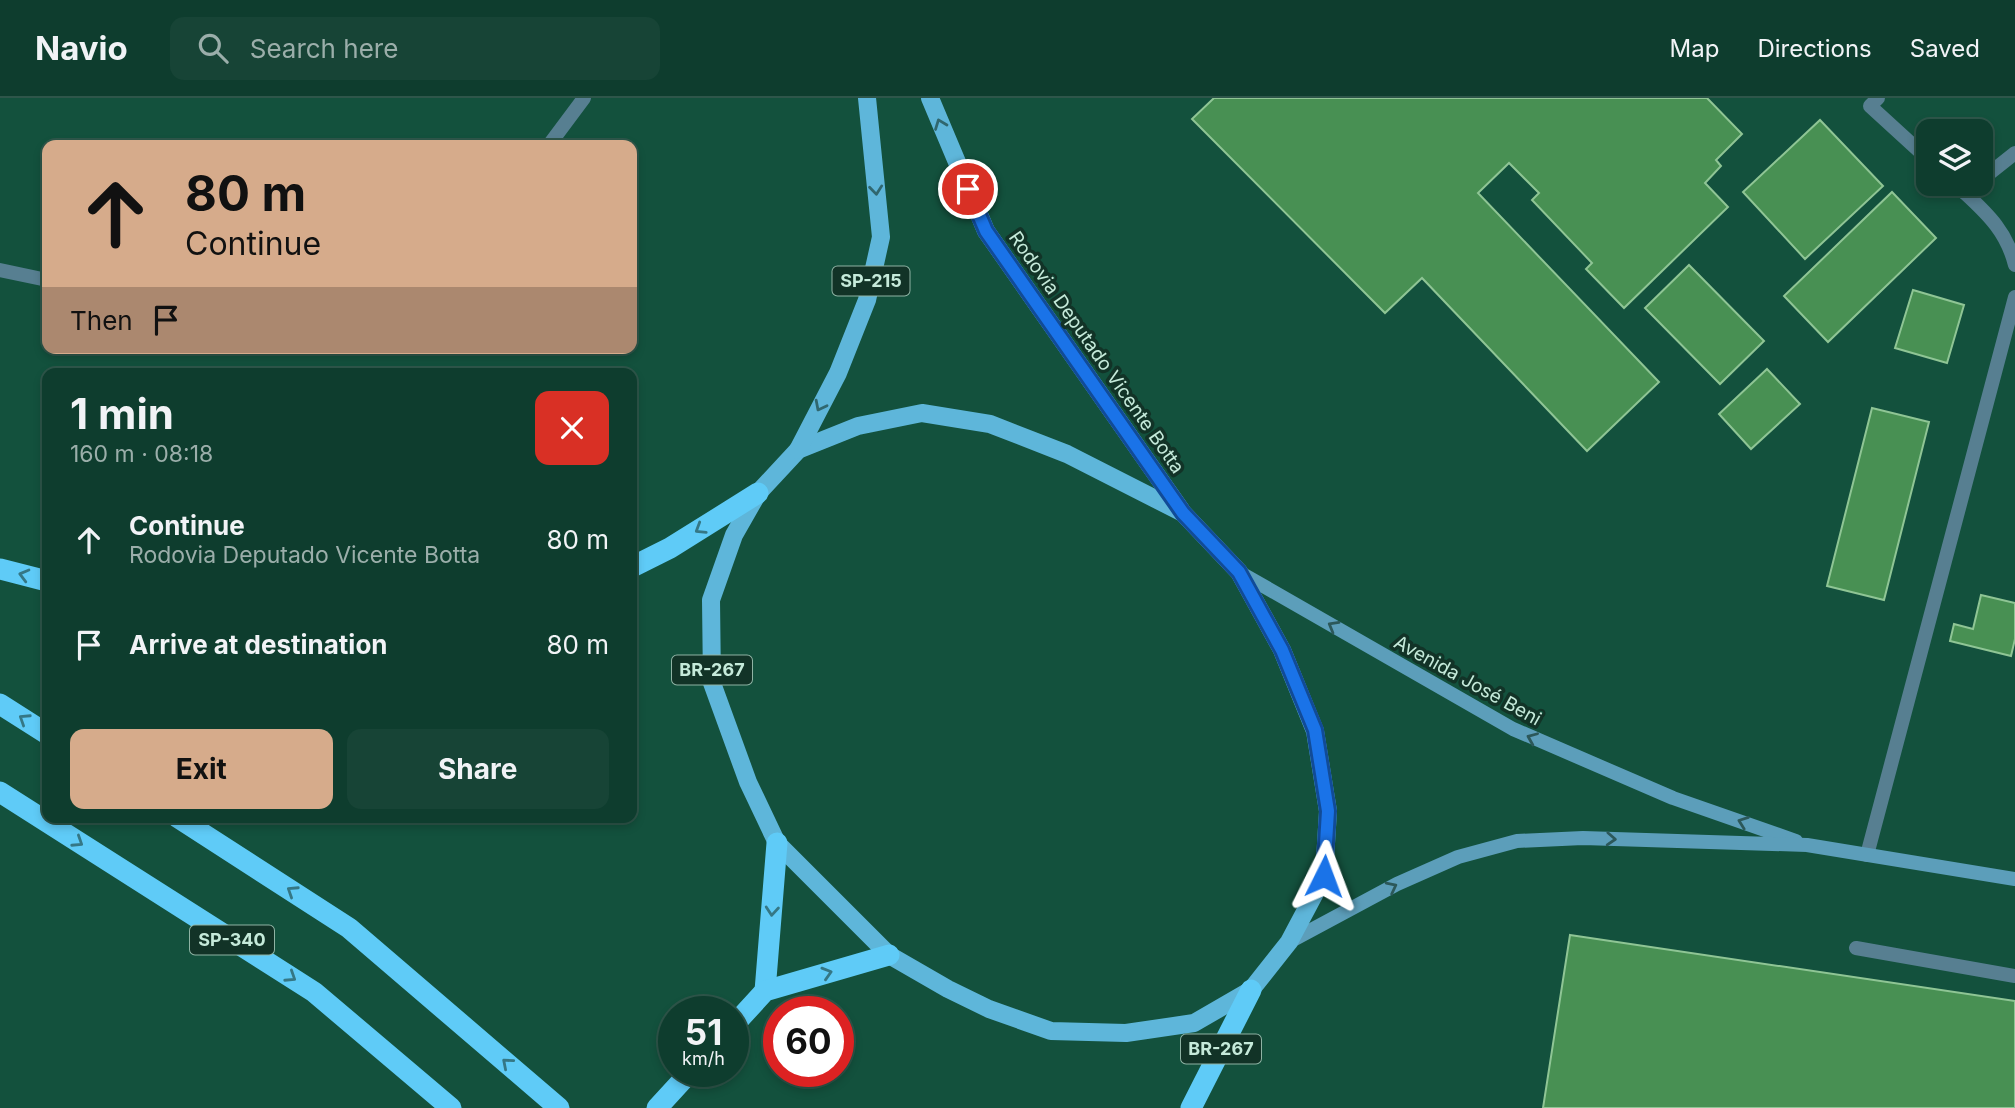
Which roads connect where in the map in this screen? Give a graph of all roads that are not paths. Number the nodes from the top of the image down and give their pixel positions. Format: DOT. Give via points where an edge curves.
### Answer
graph roads {
  1 [pos="584,98"];
  2 [pos="867,98"];
  3 [pos="930,98"];
  4 [pos="1878,98"];
  5 [pos="554,140"];
  6 [pos="1916,148"];
  7 [pos="2015,153"];
  8 [pos="1993,170"];
  9 [pos="1973,196"];
  10 [pos="2015,265"];
  11 [pos="0,270"];
  12 [pos="42,279"];
  13 [pos="2015,297"];
  14 [pos="798,450"];
  15 [pos="758,493"];
  16 [pos="1183,513"];
  17 [pos="637,564"];
  18 [pos="0,569"];
  19 [pos="1239,572"];
  20 [pos="42,580"];
  21 [pos="0,704"];
  22 [pos="42,731"];
  23 [pos="0,792"];
  24 [pos="42,819"];
  25 [pos="49,823"];
  26 [pos="186,823"];
  27 [pos="777,844"];
  28 [pos="1807,845"];
  29 [pos="1867,855"];
  30 [pos="2015,878"];
  31 [pos="1289,942"];
  32 [pos="1856,948"];
  33 [pos="888,954"];
  34 [pos="2015,976"];
  35 [pos="1251,990"];
  36 [pos="765,991"];
  37 [pos="749,1008"];
  38 [pos="676,1087"];
  39 [pos="451,1108"];
  40 [pos="559,1108"];
  41 [pos="657,1108"];
  42 [pos="1191,1108"];
  1 -- 5 [label="lane"];
  2 -- 14 [label="main road, SP-215, one-way" via="881,237 867,300 838,373"];
  16 -- 3 [label="main road, Rodovia Deputado Vicente Botta, one-way" via="986,231"];
  4 -- 6 [label="lane" via="1870,106"];
  7 -- 8 [label="lane"];
  9 -- 10 [label="lane" via="2009,242"];
  11 -- 12 [label="lane"];
  13 -- 29 [label="lane"];
  14 -- 15 [label="main road"];
  14 -- 16 [label="main road" via="858,426 922,412 990,424 1068,454"];
  15 -- 17 [label="highway, one-way"];
  15 -- 27 [label="main road, BR-267" via="734,535 711,600 712,683 748,782"];
  16 -- 19 [label="main road, BR-267"];
  20 -- 18 [label="highway, one-way"];
  28 -- 19 [label="main road, Avenida José Beni, one-way" via="1672,798 1513,729"];
  19 -- 31 [label="main road, BR-267" via="1282,650 1315,730 1328,811 1324,876"];
  22 -- 21 [label="highway, one-way"];
  23 -- 24 [label="highway, SP-340, one-way"];
  25 -- 39 [label="highway, SP-340, one-way" via="314,992"];
  40 -- 26 [label="highway, one-way" via="349,928"];
  27 -- 33 [label="main road"];
  27 -- 36 [label="highway, BR-267, one-way"];
  28 -- 29 [label="main road, Avenida José Beni"];
  31 -- 28 [label="main road, Avenida José Beni, one-way" via="1397,884 1458,857 1517,841 1583,838"];
  29 -- 30 [label="main road, Avenida José Beni"];
  31 -- 35 [label="main road, BR-267"];
  32 -- 34 [label="lane"];
  33 -- 35 [label="main road" via="989,1009 1051,1031 1126,1033 1194,1023"];
  36 -- 33 [label="highway, one-way"];
  35 -- 42 [label="highway, BR-267"];
  36 -- 37 [label="highway"];
  38 -- 41 [label="highway"];
}
